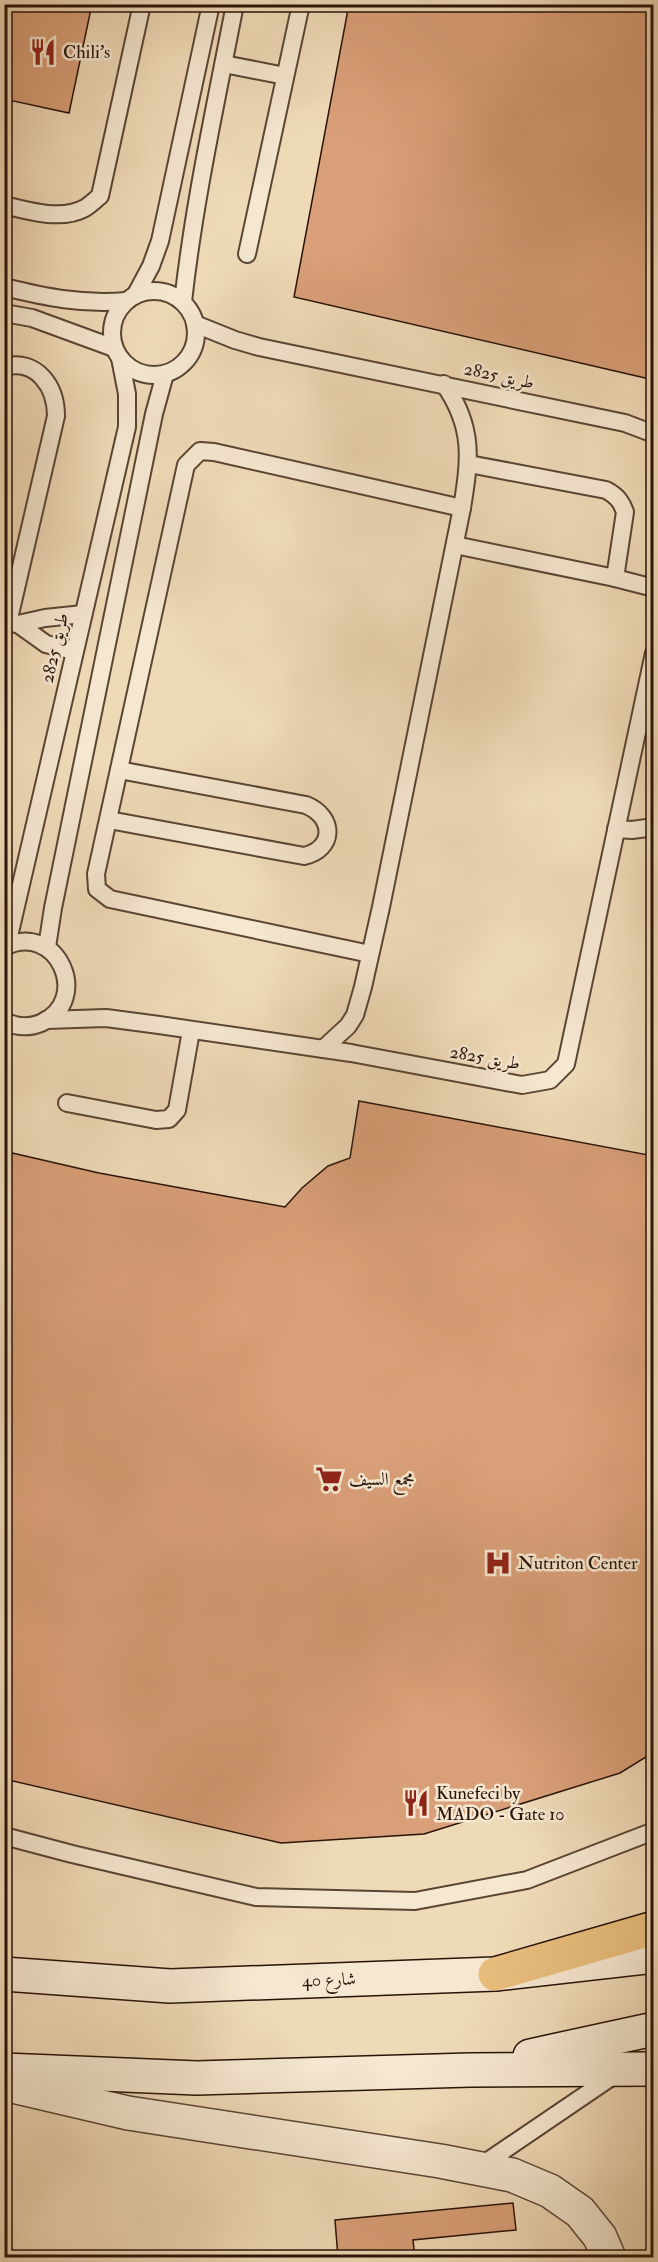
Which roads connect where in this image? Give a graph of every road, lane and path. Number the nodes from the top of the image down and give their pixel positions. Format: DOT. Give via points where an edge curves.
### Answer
graph roads {
  1 [pos="142,4"];
  2 [pos="212,4"];
  3 [pos="235,4"];
  4 [pos="301,4"];
  5 [pos="224,64"];
  6 [pos="285,76"];
  7 [pos="4,205"];
  8 [pos="247,255"];
  9 [pos="4,287"];
  10 [pos="131,298"];
  11 [pos="183,302"];
  12 [pos="4,313"];
  13 [pos="195,324"];
  14 [pos="117,353"];
  15 [pos="4,367"];
  16 [pos="165,374"];
  17 [pos="444,384"];
  18 [pos="654,434"];
  19 [pos="469,464"];
  20 [pos="462,508"];
  21 [pos="455,545"];
  22 [pos="615,578"];
  23 [pos="654,588"];
  24 [pos="83,614"];
  25 [pos="10,623"];
  26 [pos="74,651"];
  27 [pos="654,652"];
  28 [pos="119,770"];
  29 [pos="109,820"];
  30 [pos="654,827"];
  31 [pos="616,829"];
  32 [pos="6,946"];
  33 [pos="47,947"];
  34 [pos="370,954"];
  35 [pos="46,1020"];
  36 [pos="6,1027"];
  37 [pos="192,1031"];
  38 [pos="323,1049"];
  39 [pos="67,1103"];
  40 [pos="654,1831"];
  41 [pos="4,1836"];
  42 [pos="654,1928"];
  43 [pos="654,1956"];
  44 [pos="4,1974"];
  45 [pos="495,1974"];
  46 [pos="654,2029"];
  47 [pos="638,2069"];
  48 [pos="4,2070"];
  49 [pos="470,2070"];
  50 [pos="4,2084"];
  51 [pos="478,2168"];
  52 [pos="609,2258"];
  1 -- 7 [label="lane" via="100,196 85,208 67,214 31,212"];
  2 -- 10 [label="lane, طريق 2825" via="160,241 151,266"];
  3 -- 5 [label="lane"];
  4 -- 6 [label="lane"];
  5 -- 6 [label="lane"];
  5 -- 11 [label="lane"];
  6 -- 8 [label="lane"];
  9 -- 10 [label="lane" via="56,299 101,303"];
  10 -- 11 [label="lane" via="161,291"];
  10 -- 14 [label="lane, طريق 2825" via="113,322"];
  11 -- 13 [label="lane"];
  12 -- 14 [label="lane" via="32,318"];
  13 -- 16 [label="lane" via="193,350 177,369"];
  13 -- 17 [label="lane, طريق 2825" via="259,347"];
  14 -- 16 [label="lane" via="139,373"];
  14 -- 24 [label="lane, طريق 2825" via="127,394 127,427"];
  15 -- 25 [label="lane" via="22,366 34,371 45,379 56,402"];
  16 -- 33 [label="lane"];
  17 -- 18 [label="lane, طريق 2825" via="625,423"];
  17 -- 19 [label="lane" via="465,425"];
  19 -- 20 [label="lane"];
  19 -- 22 [label="lane" via="606,490 615,495 626,512"];
  20 -- 21 [label="lane"];
  20 -- 28 [label="lane" via="200,452 186,465"];
  21 -- 22 [label="lane"];
  21 -- 34 [label="lane"];
  22 -- 23 [label="lane"];
  24 -- 25 [label="lane"];
  24 -- 26 [label="lane, طريق 2825"];
  25 -- 26 [label="lane" via="46,644"];
  26 -- 32 [label="lane, طريق 2825"];
  27 -- 31 [label="lane, طريق 2825"];
  28 -- 29 [label="lane"];
  28 -- 29 [label="lane" via="306,806 323,816 327,837 314,854 304,856"];
  29 -- 34 [label="lane" via="96,874 97,889 110,899"];
  30 -- 31 [label="lane"];
  31 -- 38 [label="lane, طريق 2825" via="566,1064 550,1080 522,1085"];
  32 -- 33 [label="lane, طريق 2825" via="27,942"];
  33 -- 35 [label="lane" via="65,970 67,984 61,1005"];
  34 -- 38 [label="lane" via="355,1016"];
  35 -- 36 [label="lane, طريق 2825"];
  35 -- 37 [label="lane, طريق 2825" via="106,1018"];
  37 -- 38 [label="lane, طريق 2825"];
  37 -- 39 [label="lane" via="177,1110 169,1119 156,1120"];
  40 -- 41 [label="lane" via="527,1880 415,1901 256,1897"];
  42 -- 45 [label="highway"];
  43 -- 45 [label="main road, شارع 40"];
  44 -- 45 [label="main road, شارع 40" via="171,1986"];
  46 -- 49 [label="main road"];
  47 -- 49 [label="main road"];
  47 -- 51 [label="lane"];
  48 -- 49 [label="main road" via="196,2079"];
  50 -- 51 [label="main road" via="128,2114"];
  51 -- 52 [label="main road" via="512,2175 557,2196 580,2212 600,2236"];
}
